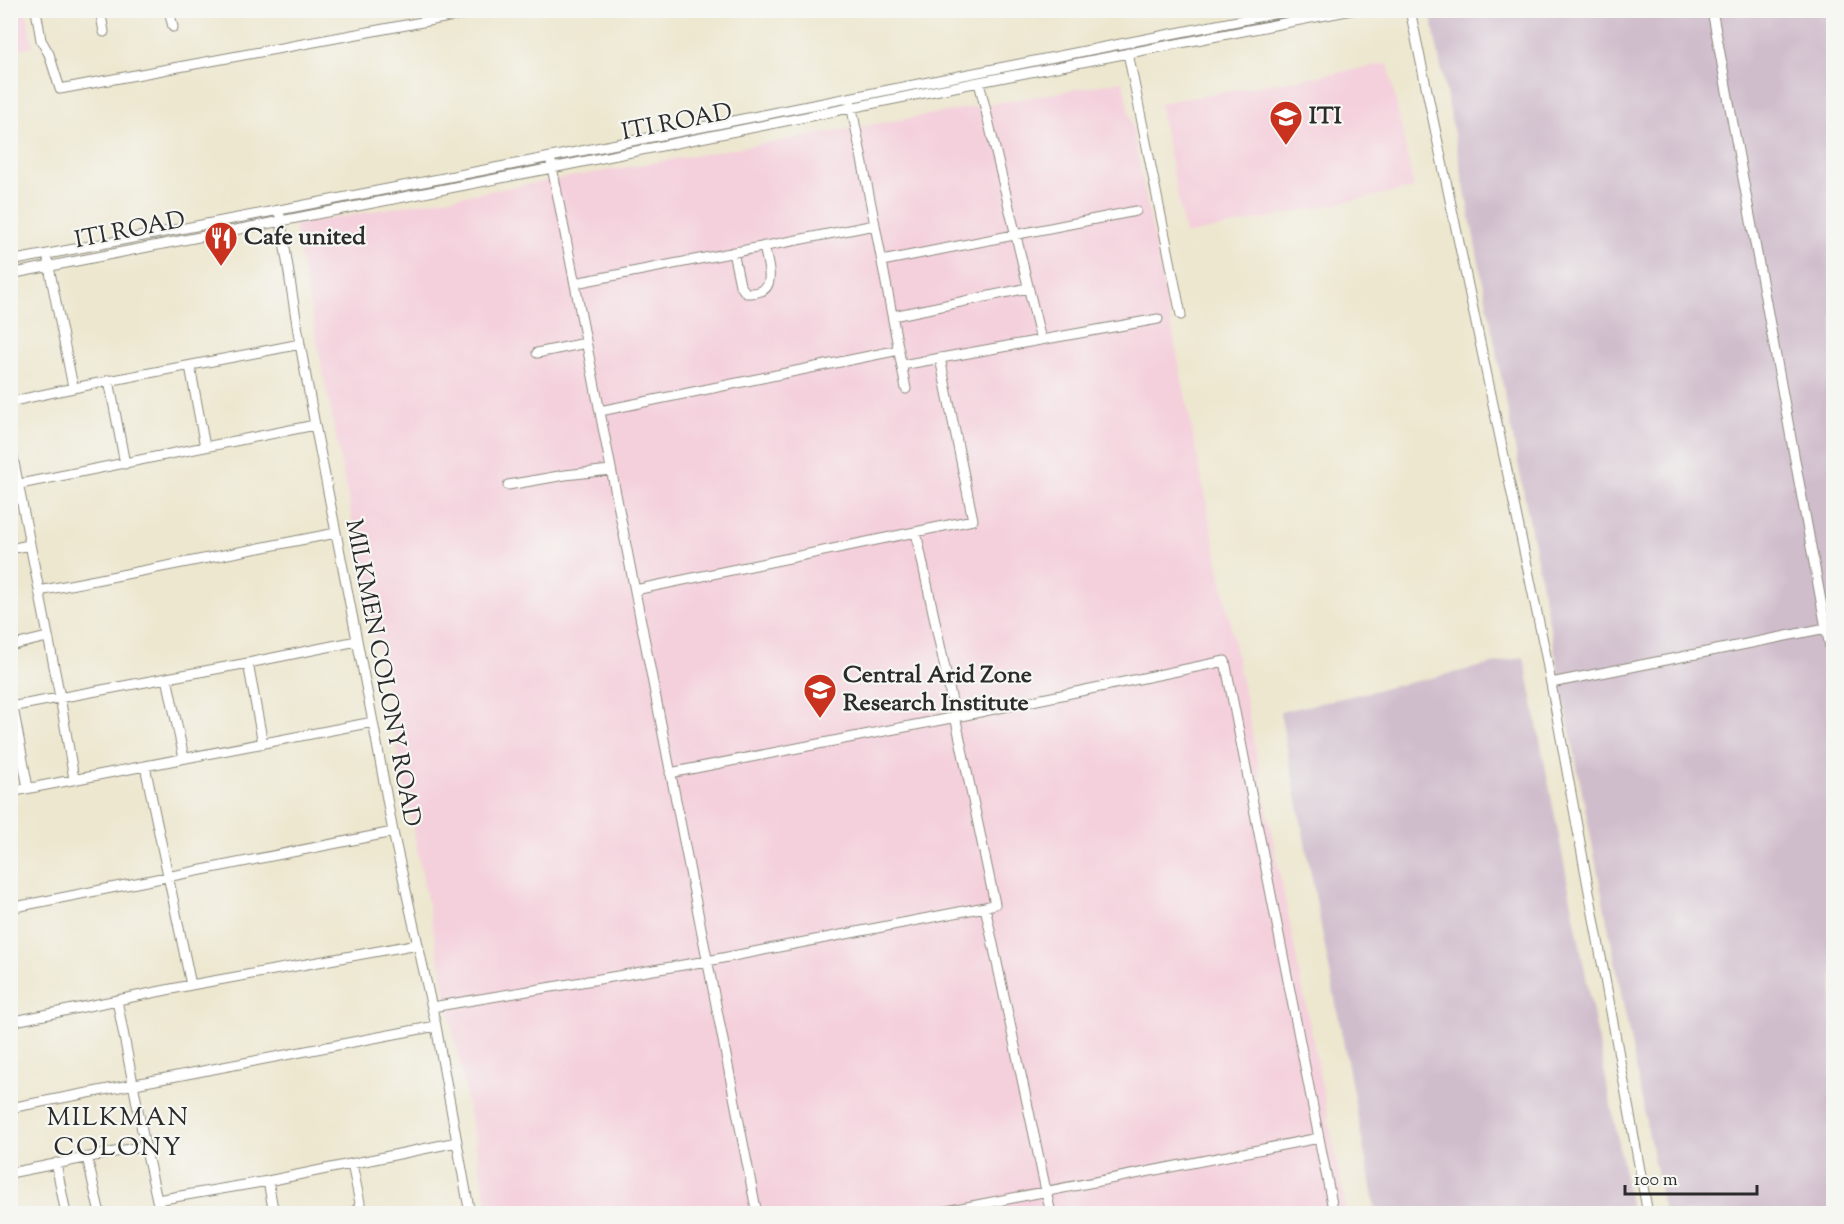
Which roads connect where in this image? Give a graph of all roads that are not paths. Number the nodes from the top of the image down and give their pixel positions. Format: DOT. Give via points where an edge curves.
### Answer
graph roads {
  1 [pos="36,10"];
  2 [pos="100,10"];
  3 [pos="169,10"];
  4 [pos="487,10"];
  5 [pos="1294,10"];
  6 [pos="1352,10"];
  7 [pos="1410,10"];
  8 [pos="1712,10"];
  9 [pos="173,27"];
  10 [pos="104,32"];
  11 [pos="1128,53"];
  12 [pos="979,82"];
  13 [pos="849,98"];
  14 [pos="852,109"];
  15 [pos="550,157"];
  16 [pos="552,168"];
  17 [pos="279,210"];
  18 [pos="1136,211"];
  19 [pos="280,221"];
  20 [pos="875,225"];
  21 [pos="1015,235"];
  22 [pos="764,246"];
  23 [pos="733,252"];
  24 [pos="46,254"];
  25 [pos="10,261"];
  26 [pos="882,261"];
  27 [pos="49,267"];
  28 [pos="10,274"];
  29 [pos="574,283"];
  30 [pos="1028,288"];
  31 [pos="1181,315"];
  32 [pos="892,316"];
  33 [pos="1158,319"];
  34 [pos="1041,340"];
  35 [pos="586,343"];
  36 [pos="300,344"];
  37 [pos="899,350"];
  38 [pos="537,353"];
  39 [pos="940,358"];
  40 [pos="902,365"];
  41 [pos="190,366"];
  42 [pos="109,380"];
  43 [pos="73,387"];
  44 [pos="906,389"];
  45 [pos="10,402"];
  46 [pos="600,411"];
  47 [pos="315,425"];
  48 [pos="10,442"];
  49 [pos="205,447"];
  50 [pos="125,464"];
  51 [pos="611,470"];
  52 [pos="15,485"];
  53 [pos="508,485"];
  54 [pos="916,531"];
  55 [pos="336,533"];
  56 [pos="29,545"];
  57 [pos="10,549"];
  58 [pos="635,590"];
  59 [pos="39,591"];
  60 [pos="1830,628"];
  61 [pos="48,637"];
  62 [pos="357,641"];
  63 [pos="10,646"];
  64 [pos="248,663"];
  65 [pos="1833,665"];
  66 [pos="167,678"];
  67 [pos="1551,683"];
  68 [pos="60,697"];
  69 [pos="12,707"];
  70 [pos="956,717"];
  71 [pos="373,722"];
  72 [pos="263,744"];
  73 [pos="184,758"];
  74 [pos="144,766"];
  75 [pos="670,773"];
  76 [pos="74,779"];
  77 [pos="28,788"];
  78 [pos="10,792"];
  79 [pos="393,832"];
  80 [pos="167,877"];
  81 [pos="985,907"];
  82 [pos="10,908"];
  83 [pos="418,944"];
  84 [pos="707,961"];
  85 [pos="191,985"];
  86 [pos="117,1000"];
  87 [pos="432,1007"];
  88 [pos="10,1022"];
  89 [pos="436,1026"];
  90 [pos="132,1084"];
  91 [pos="10,1108"];
  92 [pos="1319,1138"];
  93 [pos="457,1142"];
  94 [pos="145,1146"];
  95 [pos="87,1157"];
  96 [pos="56,1163"];
  97 [pos="352,1164"];
  98 [pos="10,1173"];
  99 [pos="268,1181"];
  100 [pos="1047,1191"];
  101 [pos="158,1200"];
  102 [pos="66,1214"];
  103 [pos="100,1214"];
  104 [pos="161,1214"];
  105 [pos="274,1214"];
  106 [pos="344,1214"];
  107 [pos="470,1214"];
  108 [pos="757,1214"];
  109 [pos="931,1214"];
  110 [pos="1051,1214"];
  111 [pos="1334,1214"];
  112 [pos="1648,1214"];
  1 -- 4 [label="street" via="41,40 60,89"];
  2 -- 10 [label="street"];
  3 -- 9 [label="street"];
  5 -- 13 [label="street, ITI ROAD"];
  6 -- 11 [label="street, ITI ROAD"];
  7 -- 67 [label="street"];
  8 -- 60 [label="street"];
  11 -- 12 [label="street, ITI ROAD"];
  11 -- 31 [label="street"];
  12 -- 14 [label="street, ITI ROAD"];
  12 -- 21 [label="street"];
  13 -- 14 [label="street"];
  13 -- 15 [label="street, ITI ROAD"];
  14 -- 16 [label="street, ITI ROAD"];
  14 -- 20 [label="street"];
  15 -- 16 [label="street"];
  15 -- 17 [label="street, ITI ROAD"];
  16 -- 19 [label="street, ITI ROAD"];
  16 -- 29 [label="street"];
  17 -- 19 [label="street, MILKMEN COLONY ROAD"];
  17 -- 24 [label="street, ITI ROAD"];
  18 -- 21 [label="street"];
  19 -- 27 [label="street, ITI ROAD"];
  19 -- 36 [label="street, MILKMEN COLONY ROAD"];
  20 -- 22 [label="street"];
  20 -- 26 [label="street"];
  21 -- 26 [label="street"];
  21 -- 30 [label="street"];
  22 -- 23 [label="street"];
  22 -- 23 [label="street" via="770,281 767,288 752,294 740,285"];
  23 -- 29 [label="street"];
  24 -- 25 [label="street, ITI ROAD"];
  24 -- 27 [label="street"];
  26 -- 32 [label="street"];
  27 -- 28 [label="street, ITI ROAD"];
  27 -- 43 [label="street"];
  29 -- 35 [label="street"];
  30 -- 32 [label="street"];
  30 -- 34 [label="street"];
  32 -- 37 [label="street"];
  33 -- 34 [label="street"];
  34 -- 39 [label="street"];
  35 -- 38 [label="street"];
  35 -- 46 [label="street"];
  36 -- 41 [label="street"];
  36 -- 47 [label="street, MILKMEN COLONY ROAD"];
  37 -- 40 [label="street"];
  37 -- 46 [label="street"];
  39 -- 40 [label="street"];
  39 -- 54 [label="street" via="973,520"];
  40 -- 44 [label="street"];
  41 -- 42 [label="street"];
  41 -- 49 [label="street"];
  42 -- 43 [label="street"];
  42 -- 50 [label="street"];
  43 -- 45 [label="street"];
  46 -- 51 [label="street"];
  47 -- 49 [label="street"];
  47 -- 55 [label="street, MILKMEN COLONY ROAD"];
  48 -- 52 [label="street"];
  49 -- 50 [label="street"];
  50 -- 52 [label="street"];
  51 -- 53 [label="street"];
  51 -- 58 [label="street"];
  52 -- 56 [label="street"];
  54 -- 58 [label="street"];
  54 -- 70 [label="street"];
  55 -- 59 [label="street"];
  55 -- 62 [label="street, MILKMEN COLONY ROAD"];
  56 -- 57 [label="street"];
  56 -- 59 [label="street"];
  58 -- 75 [label="street"];
  59 -- 61 [label="street"];
  60 -- 65 [label="street"];
  60 -- 67 [label="street"];
  61 -- 63 [label="street"];
  61 -- 68 [label="street"];
  62 -- 64 [label="street"];
  62 -- 71 [label="street, MILKMEN COLONY ROAD"];
  64 -- 66 [label="street"];
  64 -- 72 [label="street"];
  66 -- 68 [label="street"];
  66 -- 73 [label="street"];
  67 -- 112 [label="street"];
  68 -- 69 [label="street"];
  68 -- 76 [label="street"];
  69 -- 77 [label="street"];
  70 -- 75 [label="street"];
  70 -- 81 [label="street" via="995,904"];
  70 -- 92 [label="street" via="1225,661"];
  71 -- 72 [label="street"];
  71 -- 79 [label="street, MILKMEN COLONY ROAD"];
  72 -- 73 [label="street"];
  73 -- 74 [label="street"];
  74 -- 76 [label="street"];
  74 -- 80 [label="street"];
  75 -- 84 [label="street"];
  76 -- 77 [label="street"];
  77 -- 78 [label="street"];
  79 -- 80 [label="street"];
  79 -- 83 [label="street, MILKMEN COLONY ROAD"];
  80 -- 82 [label="street"];
  80 -- 85 [label="street"];
  81 -- 84 [label="street"];
  81 -- 100 [label="street"];
  83 -- 85 [label="street"];
  83 -- 87 [label="street, MILKMEN COLONY ROAD"];
  84 -- 87 [label="street"];
  84 -- 108 [label="street"];
  85 -- 86 [label="street"];
  86 -- 88 [label="street"];
  86 -- 90 [label="street"];
  87 -- 89 [label="street, MILKMEN COLONY ROAD"];
  89 -- 90 [label="street"];
  89 -- 93 [label="street, MILKMEN COLONY ROAD"];
  90 -- 91 [label="street"];
  90 -- 94 [label="street"];
  92 -- 100 [label="street"];
  92 -- 111 [label="street"];
  93 -- 97 [label="street"];
  93 -- 107 [label="street, MILKMEN COLONY ROAD"];
  94 -- 95 [label="street"];
  94 -- 101 [label="street"];
  95 -- 96 [label="street"];
  95 -- 103 [label="street"];
  96 -- 98 [label="street"];
  96 -- 102 [label="street"];
  97 -- 99 [label="street"];
  97 -- 106 [label="street" via="360,1203 354,1212"];
  99 -- 101 [label="street"];
  99 -- 105 [label="street"];
  100 -- 109 [label="street"];
  100 -- 110 [label="street"];
  101 -- 104 [label="street"];
}
